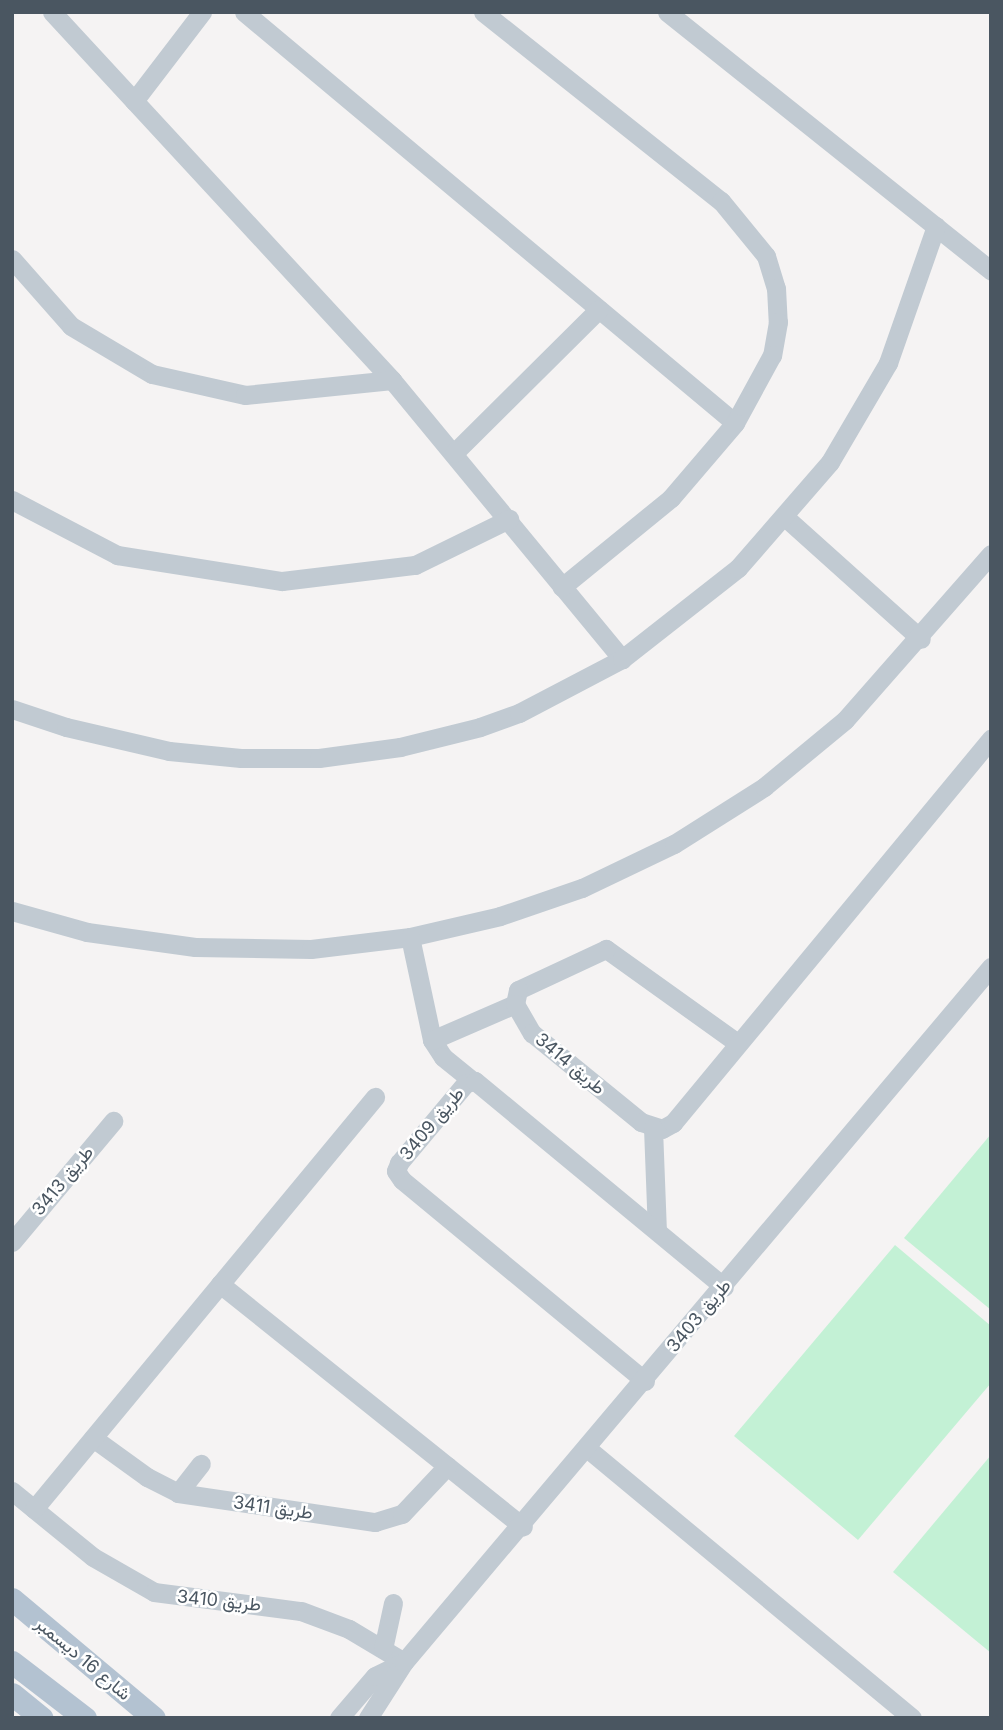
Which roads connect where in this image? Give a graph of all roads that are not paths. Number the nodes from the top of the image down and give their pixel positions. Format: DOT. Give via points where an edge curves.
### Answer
graph roads {
  1 [pos="52,12"];
  2 [pos="202,12"];
  3 [pos="244,12"];
  4 [pos="483,12"];
  5 [pos="667,12"];
  6 [pos="134,100"];
  7 [pos="936,226"];
  8 [pos="12,259"];
  9 [pos="991,271"];
  10 [pos="599,309"];
  11 [pos="392,380"];
  12 [pos="735,423"];
  13 [pos="454,453"];
  14 [pos="12,500"];
  15 [pos="786,518"];
  16 [pos="509,519"];
  17 [pos="991,554"];
  18 [pos="562,587"];
  19 [pos="921,639"];
  20 [pos="622,659"];
  21 [pos="12,709"];
  22 [pos="991,739"];
  23 [pos="12,911"];
  24 [pos="410,937"];
  25 [pos="991,967"];
  26 [pos="515,1004"];
  27 [pos="432,1040"];
  28 [pos="736,1042"];
  29 [pos="471,1080"];
  30 [pos="375,1097"];
  31 [pos="113,1121"];
  32 [pos="653,1128"];
  33 [pos="657,1230"];
  34 [pos="12,1242"];
  35 [pos="220,1284"];
  36 [pos="724,1287"];
  37 [pos="645,1381"];
  38 [pos="93,1438"];
  39 [pos="588,1449"];
  40 [pos="201,1464"];
  41 [pos="447,1466"];
  42 [pos="12,1491"];
  43 [pos="177,1493"];
  44 [pos="34,1509"];
  45 [pos="523,1527"];
  46 [pos="12,1600"];
  47 [pos="393,1604"];
  48 [pos="383,1649"];
  49 [pos="12,1662"];
  50 [pos="404,1662"];
  51 [pos="12,1694"];
  52 [pos="42,1718"];
  53 [pos="86,1718"];
  54 [pos="153,1718"];
  55 [pos="339,1718"];
  56 [pos="368,1718"];
  57 [pos="912,1718"];
  1 -- 6 [label="street"];
  2 -- 6 [label="street"];
  3 -- 10 [label="street"];
  4 -- 12 [label="street" via="714,195 766,256 777,297 776,338 766,371"];
  5 -- 7 [label="street"];
  6 -- 11 [label="street"];
  7 -- 9 [label="street"];
  7 -- 15 [label="street" via="904,326 876,387 830,462"];
  8 -- 11 [label="street" via="71,326 152,374 245,395"];
  10 -- 12 [label="street"];
  10 -- 13 [label="street"];
  11 -- 13 [label="street"];
  12 -- 18 [label="street" via="671,498"];
  13 -- 16 [label="street"];
  14 -- 16 [label="street" via="117,555 282,581 415,565"];
  15 -- 19 [label="street"];
  15 -- 20 [label="street" via="714,591"];
  16 -- 18 [label="street"];
  17 -- 19 [label="street"];
  18 -- 20 [label="street"];
  19 -- 24 [label="street" via="845,720 764,787 674,844 582,888 500,916"];
  20 -- 21 [label="street" via="519,713 480,727 400,747 318,758 241,758 169,751 76,730"];
  22 -- 28 [label="street"];
  23 -- 24 [label="street" via="87,932 195,947 311,948"];
  24 -- 27 [label="street"];
  25 -- 36 [label="street, طريق 3403"];
  26 -- 27 [label="street"];
  26 -- 28 [label="street" via="518,990 606,949"];
  26 -- 32 [label="street, طريق 3414" via="532,1033"];
  27 -- 29 [label="street" via="443,1057"];
  28 -- 32 [label="street" via="673,1122"];
  29 -- 33 [label="street, طريق 3409"];
  29 -- 37 [label="street, طريق 3409" via="396,1171"];
  30 -- 35 [label="street"];
  31 -- 34 [label="street, طريق 3413"];
  32 -- 33 [label="street"];
  33 -- 36 [label="street, طريق 3409"];
  35 -- 38 [label="street"];
  35 -- 41 [label="street"];
  36 -- 37 [label="street, طريق 3403"];
  37 -- 39 [label="street, طريق 3403"];
  38 -- 43 [label="street, طريق 3411" via="156,1484"];
  38 -- 44 [label="street"];
  39 -- 45 [label="street, طريق 3403"];
  39 -- 57 [label="street"];
  40 -- 43 [label="street"];
  41 -- 43 [label="street, طريق 3411" via="402,1514 375,1522"];
  41 -- 45 [label="street"];
  42 -- 44 [label="street, طريق 3410"];
  44 -- 48 [label="street, طريق 3410" via="124,1579 154,1592 301,1611 326,1618"];
  45 -- 50 [label="street, طريق 3403"];
  46 -- 54 [label="main road, شارع 16 ديسمبر"];
  47 -- 48 [label="street"];
  48 -- 50 [label="street, طريق 3410"];
  49 -- 53 [label="main road"];
  50 -- 55 [label="street, طريق 3403" via="375,1676"];
  50 -- 56 [label="street, طريق 3403"];
  51 -- 52 [label="main road"];
}
